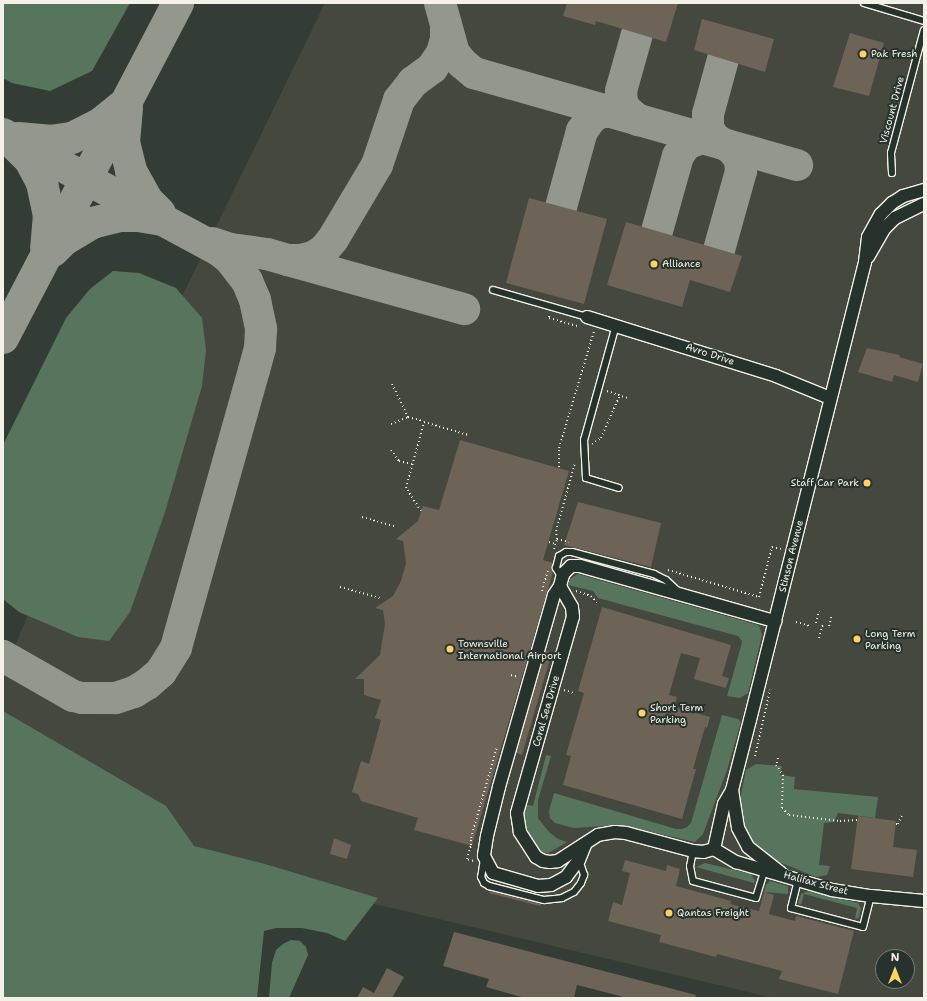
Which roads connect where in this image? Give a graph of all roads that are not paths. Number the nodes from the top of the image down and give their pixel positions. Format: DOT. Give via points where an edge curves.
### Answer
graph roads {
  1 [pos="864,3"];
  2 [pos="924,21"];
  3 [pos="924,30"];
  4 [pos="892,173"];
  5 [pos="924,190"];
  6 [pos="924,204"];
  7 [pos="865,262"];
  8 [pos="493,290"];
  9 [pos="587,317"];
  10 [pos="616,325"];
  11 [pos="830,398"];
  12 [pos="618,488"];
  13 [pos="561,582"];
  14 [pos="774,621"];
  15 [pos="732,790"];
  16 [pos="586,844"];
  17 [pos="714,849"];
  18 [pos="693,851"];
  19 [pos="484,856"];
  20 [pos="579,860"];
  21 [pos="764,871"];
  22 [pos="784,874"];
  23 [pos="798,880"];
  24 [pos="871,896"];
  25 [pos="924,902"];
  1 -- 2 [label="lane"];
  3 -- 4 [label="lane, Viscount Drive" via="891,153"];
  5 -- 7 [label="street" via="903,196 881,214 868,237"];
  6 -- 7 [label="street" via="895,218 885,228"];
  7 -- 11 [label="street, Stinson Avenue"];
  8 -- 9 [label="lane"];
  9 -- 10 [label="street, Avro Drive"];
  10 -- 11 [label="street, Avro Drive" via="768,373"];
  10 -- 12 [label="lane" via="584,440 586,478"];
  11 -- 14 [label="street, Stinson Avenue"];
  13 -- 14 [label="street" via="564,573 571,566 580,566"];
  13 -- 16 [label="street, Coral Sea Drive" via="572,607 573,617 517,819 520,832 536,857 543,861 558,861"];
  13 -- 19 [label="street" via="554,594 499,787"];
  14 -- 15 [label="street, Stinson Avenue"];
  15 -- 17 [label="street, Stinson Avenue" via="724,804"];
  15 -- 22 [label="street" via="738,828 748,847"];
  16 -- 18 [label="street, Coral Sea Drive" via="598,835 615,832"];
  16 -- 20 [label="street"];
  17 -- 18 [label="street, Coral Sea Drive"];
  17 -- 21 [label="street, Halifax Street" via="736,862"];
  18 -- 21 [label="lane" via="690,866 693,881 756,898"];
  19 -- 20 [label="street" via="493,873 538,886 551,885 566,877"];
  19 -- 20 [label="lane" via="481,877 484,883 544,900 562,898 574,892 584,875"];
  21 -- 22 [label="street, Halifax Street"];
  22 -- 23 [label="street, Halifax Street"];
  23 -- 24 [label="street, Halifax Street" via="832,890"];
  23 -- 24 [label="lane" via="791,908 863,927"];
  24 -- 25 [label="street, Halifax Street"];
}
